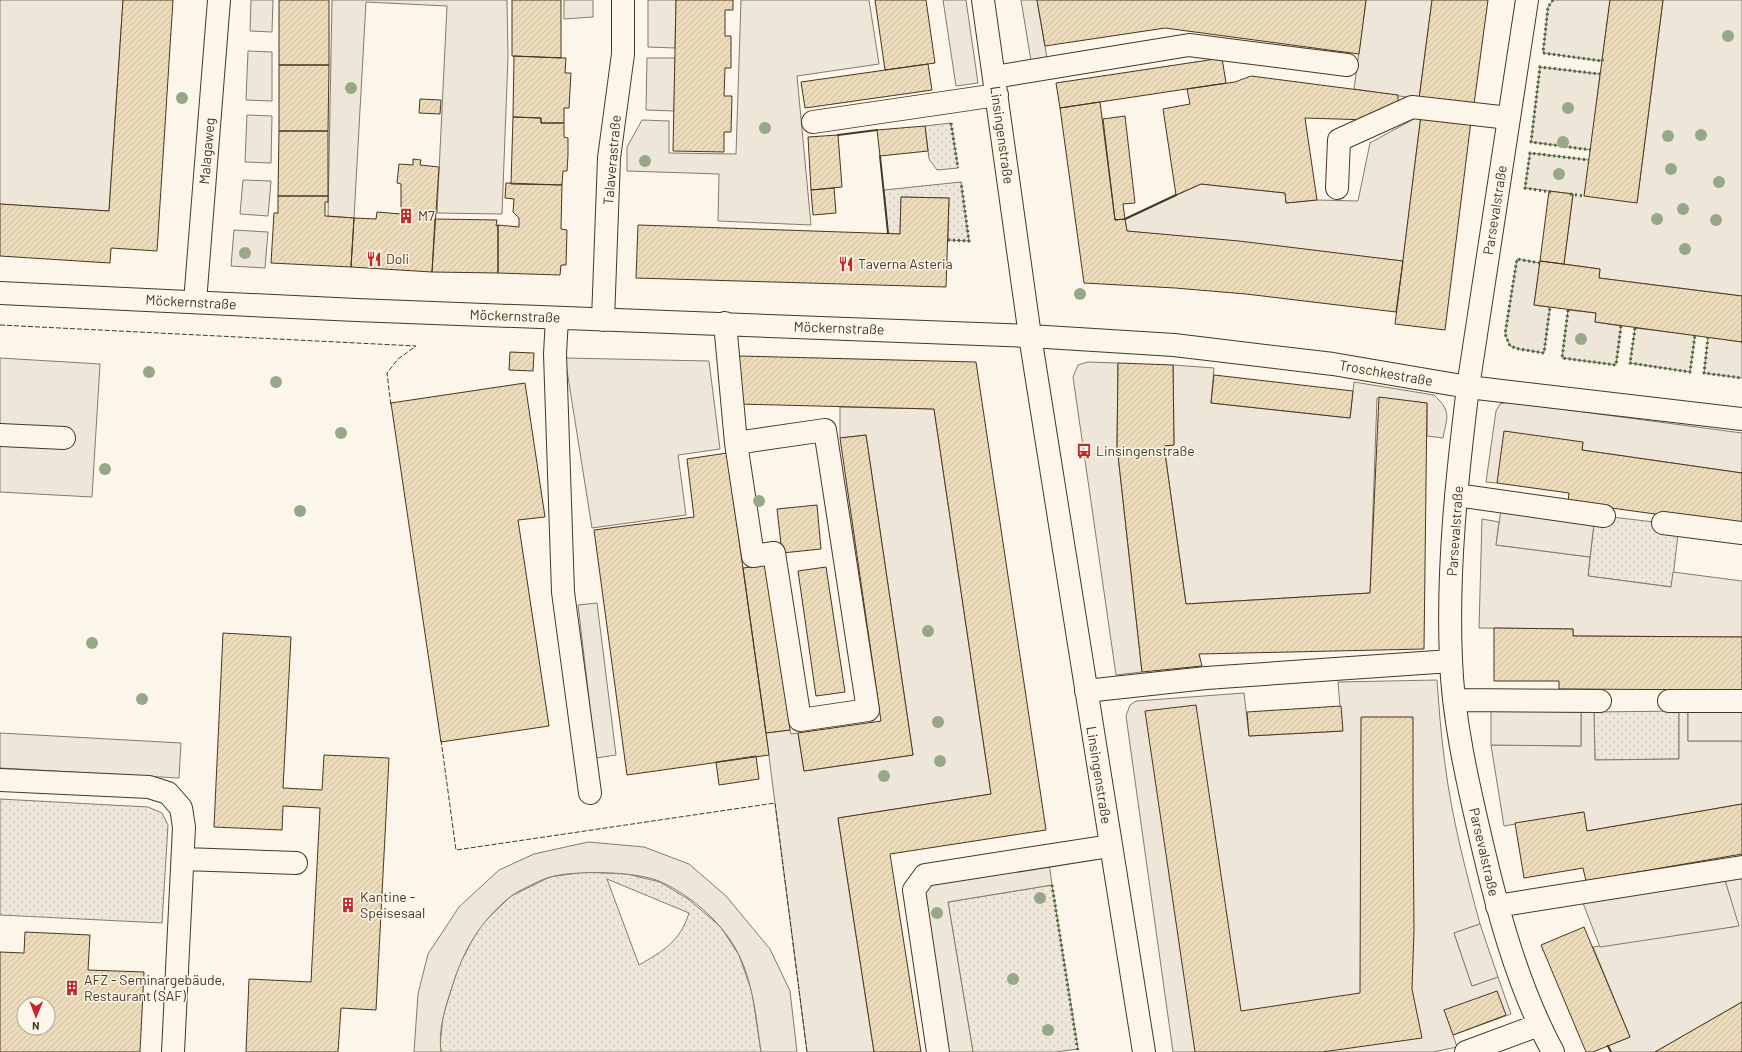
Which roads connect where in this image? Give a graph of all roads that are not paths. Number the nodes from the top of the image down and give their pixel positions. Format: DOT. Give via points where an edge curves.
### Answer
graph roads {
  1 [pos="219,0"];
  2 [pos="623,0"];
  3 [pos="983,0"];
  4 [pos="1527,0"];
  5 [pos="1347,66"];
  6 [pos="995,86"];
  7 [pos="1509,118"];
  8 [pos="813,122"];
  9 [pos="1337,188"];
  10 [pos="0,293"];
  11 [pos="195,302"];
  12 [pos="557,318"];
  13 [pos="603,320"];
  14 [pos="725,323"];
  15 [pos="1030,336"];
  16 [pos="1468,386"];
  17 [pos="1742,419"];
  18 [pos="0,435"];
  19 [pos="64,438"];
  20 [pos="736,443"];
  21 [pos="1456,495"];
  22 [pos="1604,516"];
  23 [pos="1663,523"];
  24 [pos="1742,533"];
  25 [pos="1451,661"];
  26 [pos="1086,691"];
  27 [pos="1455,700"];
  28 [pos="1600,700"];
  29 [pos="1669,701"];
  30 [pos="1742,701"];
  31 [pos="0,780"];
  32 [pos="590,793"];
  33 [pos="1110,846"];
  34 [pos="182,859"];
  35 [pos="296,863"];
  36 [pos="1742,867"];
  37 [pos="1497,906"];
  38 [pos="1539,1025"];
  39 [pos="173,1052"];
  40 [pos="938,1052"];
  41 [pos="1144,1052"];
  42 [pos="1466,1052"];
  43 [pos="1553,1052"];
  1 -- 11 [label="street, Malagaweg"];
  2 -- 13 [label="street, Talaverastraße" via="623,54 609,158"];
  3 -- 6 [label="street, Linsingenstraße"];
  4 -- 7 [label="street, Parsevalstraße"];
  5 -- 6 [label="street" via="1189,45"];
  6 -- 8 [label="street"];
  6 -- 15 [label="street, Linsingenstraße"];
  7 -- 9 [label="street" via="1412,107 1340,140"];
  7 -- 16 [label="street, Parsevalstraße"];
  10 -- 11 [label="street, Möckernstraße"];
  11 -- 12 [label="street, Möckernstraße"];
  12 -- 13 [label="street, Möckernstraße"];
  12 -- 32 [label="street" via="555,354 563,592"];
  13 -- 14 [label="street, Möckernstraße"];
  14 -- 15 [label="street, Möckernstraße"];
  14 -- 20 [label="street"];
  15 -- 16 [label="street, Troschkestraße" via="1174,345 1333,364"];
  15 -- 26 [label="street, Linsingenstraße"];
  16 -- 17 [label="street, Troschkestraße"];
  16 -- 21 [label="street, Parsevalstraße"];
  18 -- 19 [label="street"];
  20 -- 20 [label="street" via="753,556 774,553 800,720 868,710 825,430"];
  21 -- 22 [label="street"];
  21 -- 25 [label="street, Parsevalstraße" via="1450,604"];
  23 -- 24 [label="street"];
  25 -- 26 [label="street" via="1206,678"];
  25 -- 27 [label="street, Parsevalstraße"];
  26 -- 33 [label="street, Linsingenstraße"];
  27 -- 28 [label="street"];
  27 -- 37 [label="street, Parsevalstraße" via="1469,792"];
  29 -- 30 [label="street"];
  31 -- 34 [label="street" via="149,787 168,793 181,808 184,827"];
  33 -- 40 [label="street" via="925,875 914,890"];
  33 -- 41 [label="street, Linsingenstraße"];
  34 -- 35 [label="street"];
  34 -- 39 [label="street"];
  36 -- 37 [label="street"];
  37 -- 38 [label="street, Parsevalstraße"];
  38 -- 42 [label="street"];
  38 -- 43 [label="street, Parsevalstraße"];
}
